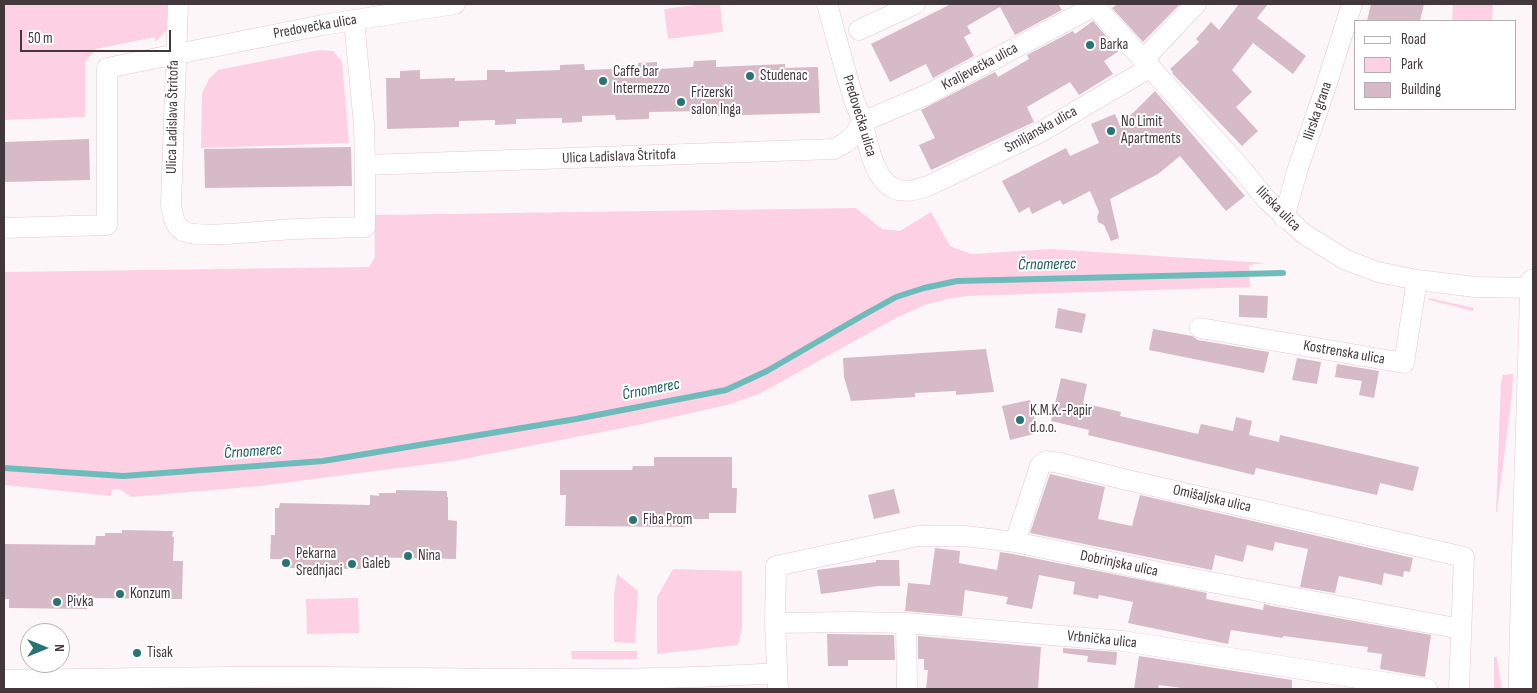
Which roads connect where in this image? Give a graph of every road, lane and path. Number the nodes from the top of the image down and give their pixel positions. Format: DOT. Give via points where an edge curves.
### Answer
graph roads {
  1 [pos="178,4"];
  2 [pos="455,4"];
  3 [pos="827,4"];
  4 [pos="915,4"];
  5 [pos="1196,4"];
  6 [pos="1352,4"];
  7 [pos="1094,5"];
  8 [pos="354,20"];
  9 [pos="859,30"];
  10 [pos="176,54"];
  11 [pos="1147,63"];
  12 [pos="862,122"];
  13 [pos="365,166"];
  14 [pos="928,186"];
  15 [pos="1284,218"];
  16 [pos="4,228"];
  17 [pos="1417,280"];
  18 [pos="1533,282"];
  19 [pos="1533,288"];
  20 [pos="1200,328"];
  21 [pos="1015,542"];
  22 [pos="775,623"];
  23 [pos="906,623"];
  24 [pos="1461,629"];
  25 [pos="4,680"];
  26 [pos="777,681"];
  27 [pos="612,684"];
  28 [pos="907,689"];
  29 [pos="1427,689"];
  30 [pos="1459,689"];
  31 [pos="1521,689"];
  1 -- 10 [label="street"];
  2 -- 8 [label="street, Predovečka ulica"];
  3 -- 12 [label="street, Predovečka ulica"];
  4 -- 9 [label="street"];
  5 -- 11 [label="street, Smiljanska ulica"];
  6 -- 15 [label="street, Ilirska grana"];
  7 -- 11 [label="street, Ilirska ulica"];
  7 -- 12 [label="street, Kraljevečka ulica" via="926,95"];
  8 -- 10 [label="street, Predovečka ulica"];
  8 -- 13 [label="street, Ulica Ladislava Štritofa"];
  10 -- 13 [label="street, Ulica Ladislava Štritofa" via="171,204 174,222 180,230 188,234 206,234 365,227"];
  10 -- 16 [label="street, Ulica Ladislava Štritofa" via="107,68 107,225"];
  11 -- 14 [label="street, Smiljanska ulica" via="1039,133"];
  11 -- 15 [label="street, Ilirska ulica"];
  12 -- 13 [label="street, Ulica Ladislava Štritofa" via="855,134 834,150"];
  12 -- 14 [label="street, Predovečka ulica" via="872,160 890,186 912,191"];
  15 -- 17 [label="street, Ilirska ulica" via="1346,260 1378,272"];
  17 -- 19 [label="street, Ilirska ulica" via="1474,287"];
  17 -- 20 [label="street, Kostrenska ulica" via="1404,363"];
  18 -- 19 [label="main road"];
  19 -- 31 [label="main road"];
  21 -- 22 [label="street, Dobrinjska ulica" via="965,536 918,536 776,566"];
  21 -- 24 [label="street, Dobrinjska ulica"];
  21 -- 24 [label="street, Omišaljska ulica" via="1040,466 1046,461 1060,463 1464,557"];
  22 -- 23 [label="street, Vrbnička ulica"];
  22 -- 26 [label="street"];
  23 -- 28 [label="street"];
  23 -- 29 [label="street, Vrbnička ulica" via="1123,641"];
  24 -- 30 [label="street"];
  25 -- 27 [label="street" via="315,677"];
  26 -- 27 [label="street" via="746,675"];
}
